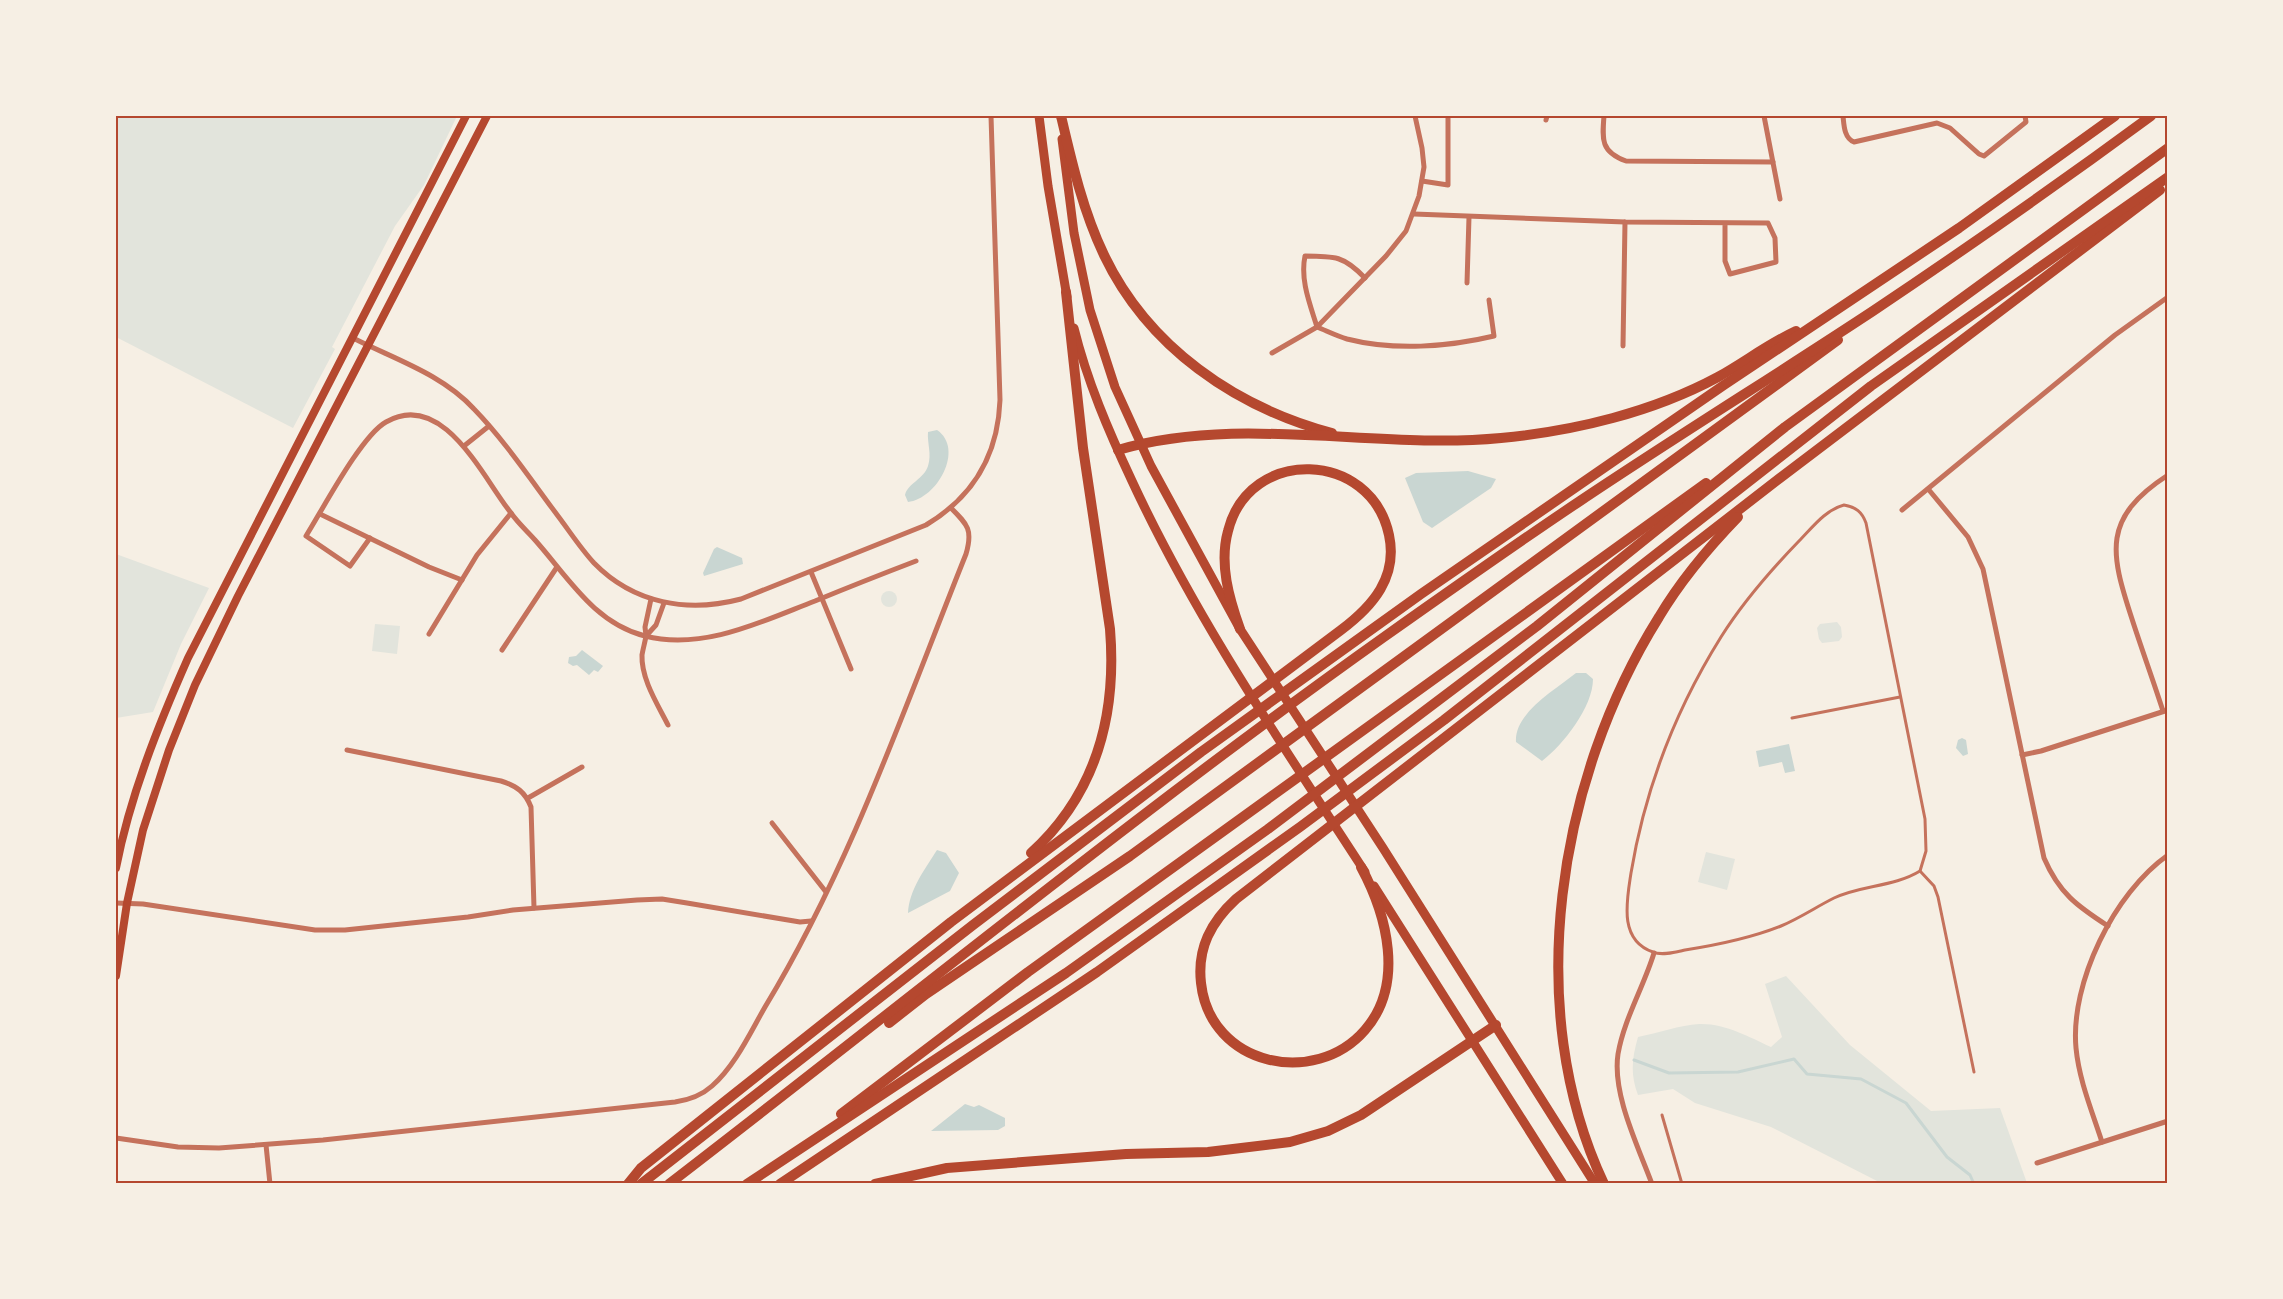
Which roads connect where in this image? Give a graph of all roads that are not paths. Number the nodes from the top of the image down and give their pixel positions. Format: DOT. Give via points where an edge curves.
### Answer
graph roads {
  1 [pos="466,116"];
  2 [pos="487,116"];
  3 [pos="991,116"];
  4 [pos="1039,116"];
  5 [pos="1060,116"];
  6 [pos="1415,116"];
  7 [pos="1448,116"];
  8 [pos="1604,116"];
  9 [pos="1764,116"];
  10 [pos="1843,116"];
  11 [pos="2025,116"];
  12 [pos="2115,116"];
  13 [pos="2151,116"];
  14 [pos="2168,148"];
  15 [pos="1773,162"];
  16 [pos="2168,177"];
  17 [pos="1422,181"];
  18 [pos="2168,184"];
  19 [pos="1780,199"];
  20 [pos="1414,214"];
  21 [pos="1469,218"];
  22 [pos="1625,222"];
  23 [pos="1725,223"];
  24 [pos="1365,278"];
  25 [pos="1467,283"];
  26 [pos="1066,292"];
  27 [pos="2168,297"];
  28 [pos="1489,300"];
  29 [pos="1875,309"];
  30 [pos="1826,317"];
  31 [pos="1317,327"];
  32 [pos="353,338"];
  33 [pos="369,346"];
  34 [pos="1623,346"];
  35 [pos="1272,354"];
  36 [pos="489,426"];
  37 [pos="1785,428"];
  38 [pos="1355,438"];
  39 [pos="1141,444"];
  40 [pos="465,446"];
  41 [pos="1118,450"];
  42 [pos="2168,475"];
  43 [pos="1780,478"];
  44 [pos="1929,489"];
  45 [pos="951,508"];
  46 [pos="1902,510"];
  47 [pos="511,513"];
  48 [pos="320,514"];
  49 [pos="370,538"];
  50 [pos="916,561"];
  51 [pos="557,567"];
  52 [pos="812,572"];
  53 [pos="462,580"];
  54 [pos="822,598"];
  55 [pos="651,599"];
  56 [pos="664,603"];
  57 [pos="1240,629"];
  58 [pos="429,634"];
  59 [pos="646,636"];
  60 [pos="502,650"];
  61 [pos="851,669"];
  62 [pos="1900,697"];
  63 [pos="2165,711"];
  64 [pos="1792,718"];
  65 [pos="668,725"];
  66 [pos="1304,728"];
  67 [pos="1282,744"];
  68 [pos="346,750"];
  69 [pos="2022,755"];
  70 [pos="1324,758"];
  71 [pos="582,767"];
  72 [pos="1301,774"];
  73 [pos="528,798"];
  74 [pos="772,823"];
  75 [pos="2168,855"];
  76 [pos="1361,867"];
  77 [pos="116,868"];
  78 [pos="1920,872"];
  79 [pos="826,892"];
  80 [pos="116,903"];
  81 [pos="127,903"];
  82 [pos="534,908"];
  83 [pos="811,921"];
  84 [pos="951,922"];
  85 [pos="2108,926"];
  86 [pos="1654,953"];
  87 [pos="116,976"];
  88 [pos="1496,1025"];
  89 [pos="1474,1041"];
  90 [pos="854,1042"];
  91 [pos="1974,1071"];
  92 [pos="1662,1115"];
  93 [pos="2168,1121"];
  94 [pos="116,1138"];
  95 [pos="2102,1142"];
  96 [pos="266,1145"];
  97 [pos="2037,1163"];
  98 [pos="766,1170"];
  99 [pos="270,1184"];
  100 [pos="628,1184"];
  101 [pos="641,1184"];
  102 [pos="669,1184"];
  103 [pos="747,1184"];
  104 [pos="780,1184"];
  105 [pos="875,1184"];
  106 [pos="1563,1184"];
  107 [pos="1595,1184"];
  108 [pos="1604,1184"];
  109 [pos="1652,1184"];
  110 [pos="1682,1184"];
  111 [pos="1736,1184"];
  112 [pos="1755,1184"];
  1 -- 32 [label="main road"];
  2 -- 33 [label="main road"];
  3 -- 45 [label="street" via="1000,413 988,457 970,488"];
  4 -- 26 [label="main road"];
  5 -- 38 [label="highway" via="1095,235 1115,276 1155,330 1200,371 1241,398 1292,421"];
  5 -- 39 [label="main road" via="1074,233 1090,310 1112,379"];
  6 -- 17 [label="street" via="1422,148"];
  7 -- 17 [label="street" via="1448,185"];
  8 -- 15 [label="street" via="1604,144 1613,157 1626,161"];
  9 -- 15 [label="street"];
  10 -- 11 [label="street" via="1846,135 1854,142 1937,123 1950,128 1984,156 2026,122"];
  12 -- 30 [label="highway"];
  13 -- 29 [label="highway"];
  14 -- 37 [label="highway"];
  15 -- 19 [label="street"];
  16 -- 104 [label="highway" via="1871,386 1481,691 1300,827 1097,972"];
  17 -- 20 [label="street"];
  18 -- 43 [label="highway"];
  20 -- 21 [label="street"];
  20 -- 24 [label="street" via="1401,240"];
  21 -- 22 [label="street"];
  21 -- 25 [label="street"];
  22 -- 23 [label="street"];
  22 -- 34 [label="street"];
  23 -- 23 [label="street" via="1768,223 1775,238 1776,262 1730,274 1725,261"];
  24 -- 31 [label="street"];
  24 -- 31 [label="street" via="1350,262 1305,256 1306,295"];
  26 -- 41 [label="main road" via="1083,362"];
  26 -- 84 [label="highway" via="1083,448 1110,629 1112,677 1106,726 1093,765 1064,817 1037,847"];
  27 -- 44 [label="street" via="2115,335"];
  28 -- 31 [label="street" via="1494,336 1475,341 1424,346 1379,343 1347,339"];
  29 -- 66 [label="highway" via="1821,354"];
  29 -- 90 [label="highway" via="1581,500 1383,638 1004,921"];
  30 -- 38 [label="highway" via="1774,341 1719,377 1681,395 1597,421 1500,438"];
  30 -- 101 [label="highway" via="1421,594 1201,752"];
  31 -- 35 [label="street"];
  32 -- 33 [label="street"];
  32 -- 77 [label="main road" via="188,658 151,747"];
  33 -- 36 [label="street" via="449,387"];
  33 -- 81 [label="main road" via="195,685 155,789"];
  36 -- 40 [label="street"];
  36 -- 55 [label="street" via="595,564 624,587"];
  37 -- 70 [label="highway"];
  37 -- 98 [label="highway" via="1508,648 1268,829 1066,973"];
  38 -- 39 [label="highway" via="1266,434 1189,437"];
  39 -- 41 [label="highway"];
  39 -- 57 [label="main road"];
  40 -- 47 [label="street"];
  40 -- 48 [label="street" via="421,416 406,414 385,422 353,459"];
  41 -- 67 [label="main road" via="1179,576"];
  42 -- 63 [label="street" via="2143,491 2126,512 2117,535 2116,552 2120,580"];
  43 -- 76 [label="highway" via="1220,914 1207,936 1200,974 1207,1009 1228,1040 1256,1056 1303,1061 1342,1048 1364,1031 1383,997 1388,953 1380,910"];
  43 -- 108 [label="highway" via="1710,546 1659,616 1606,722 1582,795 1562,894 1560,1010 1583,1134"];
  44 -- 46 [label="street"];
  44 -- 69 [label="street" via="1968,537 1983,569"];
  45 -- 52 [label="street" via="913,531"];
  45 -- 79 [label="street" via="970,533 966,554 858,824"];
  47 -- 51 [label="street"];
  47 -- 53 [label="street"];
  48 -- 49 [label="street"];
  48 -- 49 [label="street" via="306,536 350,566"];
  49 -- 53 [label="street"];
  50 -- 54 [label="street"];
  51 -- 59 [label="street" via="598,613 620,627"];
  51 -- 60 [label="street"];
  52 -- 54 [label="street"];
  52 -- 56 [label="street" via="721,604"];
  53 -- 58 [label="street"];
  54 -- 59 [label="street" via="725,633 678,640"];
  54 -- 61 [label="street"];
  55 -- 56 [label="street"];
  55 -- 59 [label="street"];
  56 -- 59 [label="street" via="656,625"];
  57 -- 66 [label="main road"];
  57 -- 84 [label="highway" via="1228,589 1225,545 1231,519 1247,494 1270,477 1297,469 1330,471 1361,488 1383,516 1391,549 1387,578 1369,607"];
  59 -- 65 [label="street" via="644,669"];
  62 -- 64 [label="lane"];
  62 -- 78 [label="lane" via="1925,819 1926,851"];
  62 -- 86 [label="lane" via="1866,523 1851,506 1836,508 1781,559 1737,613 1692,689 1663,753 1641,824 1626,907 1633,936"];
  63 -- 69 [label="street"];
  66 -- 67 [label="highway"];
  66 -- 70 [label="main road"];
  67 -- 72 [label="main road"];
  67 -- 90 [label="highway" via="1130,856 926,994 887,1025"];
  68 -- 73 [label="street" via="501,781"];
  69 -- 85 [label="street" via="2040,844 2050,872 2071,900"];
  70 -- 72 [label="highway"];
  70 -- 88 [label="main road"];
  71 -- 73 [label="street"];
  72 -- 76 [label="main road"];
  72 -- 98 [label="highway" via="1028,972"];
  73 -- 82 [label="street"];
  74 -- 79 [label="street"];
  75 -- 85 [label="street" via="2135,886"];
  76 -- 89 [label="main road"];
  78 -- 86 [label="lane" via="1839,896 1763,932 1713,946"];
  78 -- 91 [label="lane" via="1934,886 1938,897"];
  79 -- 83 [label="street"];
  80 -- 81 [label="street"];
  81 -- 82 [label="street" via="325,930"];
  81 -- 87 [label="main road"];
  82 -- 83 [label="street" via="662,899"];
  83 -- 96 [label="street" via="739,1051 719,1079 697,1096 675,1102"];
  84 -- 100 [label="highway" via="641,1168"];
  85 -- 95 [label="street" via="2083,980 2075,1027 2079,1068"];
  86 -- 109 [label="street" via="1621,1044 1617,1066 1625,1109"];
  88 -- 89 [label="highway"];
  88 -- 107 [label="main road"];
  89 -- 105 [label="highway" via="1361,1115 1328,1131 1290,1142 1208,1152 1126,1154 947,1168"];
  89 -- 106 [label="main road"];
  90 -- 102 [label="highway"];
  92 -- 110 [label="lane"];
  93 -- 95 [label="street"];
  94 -- 96 [label="street" via="190,1148"];
  95 -- 97 [label="street"];
  96 -- 99 [label="street"];
  98 -- 103 [label="highway"];
  111 -- 112 [label="lane"];
}
